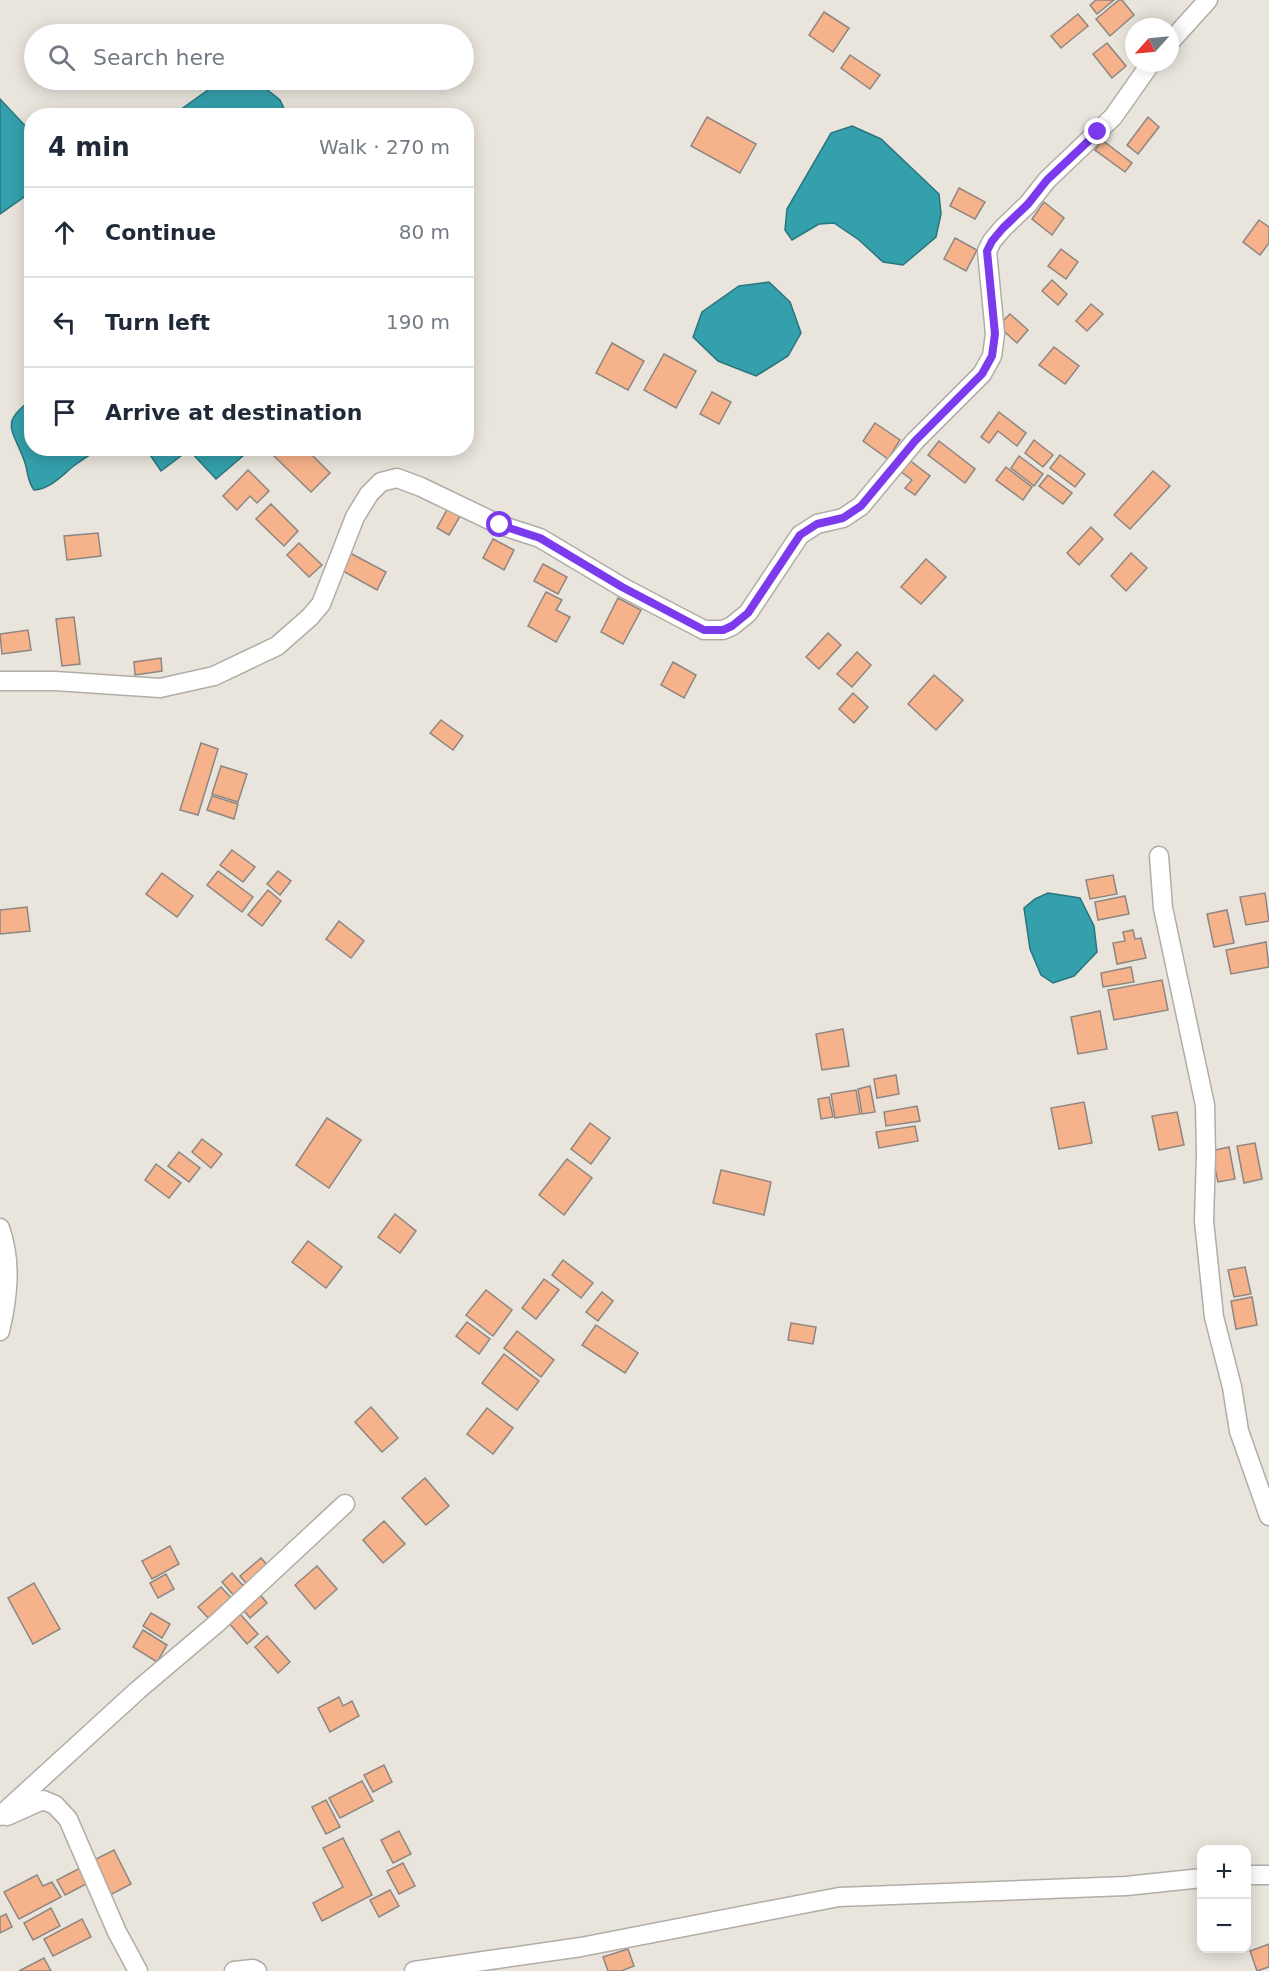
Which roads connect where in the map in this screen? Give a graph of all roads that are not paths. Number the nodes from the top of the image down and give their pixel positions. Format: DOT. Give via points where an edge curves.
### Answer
graph roads {
  1 [pos="1208,0"];
  2 [pos="1179,32"];
  3 [pos="1146,72"];
  4 [pos="0,681"];
  5 [pos="1159,856"];
  6 [pos="0,1228"];
  7 [pos="0,1331"];
  8 [pos="345,1504"];
  9 [pos="1269,1516"];
  10 [pos="0,1817"];
  11 [pos="1251,1875"];
  12 [pos="1269,1875"];
  13 [pos="1197,1879"];
  14 [pos="138,1971"];
  15 [pos="234,1971"];
  16 [pos="257,1971"];
  17 [pos="414,1971"];
  1 -- 2 [label="street"];
  3 -- 4 [label="street" via="1113,117 1047,180 992,241 987,251 995,334 992,356 982,374 915,441 861,506 843,518 817,524 800,535 748,613 732,626 704,630 540,538 500,525 397,478 381,482 369,495 355,517 321,604 277,646 214,676 160,688"];
  5 -- 9 [label="street" via="1163,909 1205,1105 1204,1221 1214,1317 1239,1431"];
  6 -- 7 [label="street" via="8,1274 7,1303"];
  8 -- 10 [label="street"];
  10 -- 14 [label="street" via="43,1800 55,1805 68,1820"];
  11 -- 12 [label="street"];
  13 -- 17 [label="street" via="1126,1886 839,1897 581,1947"];
  15 -- 16 [label="street"];
}
